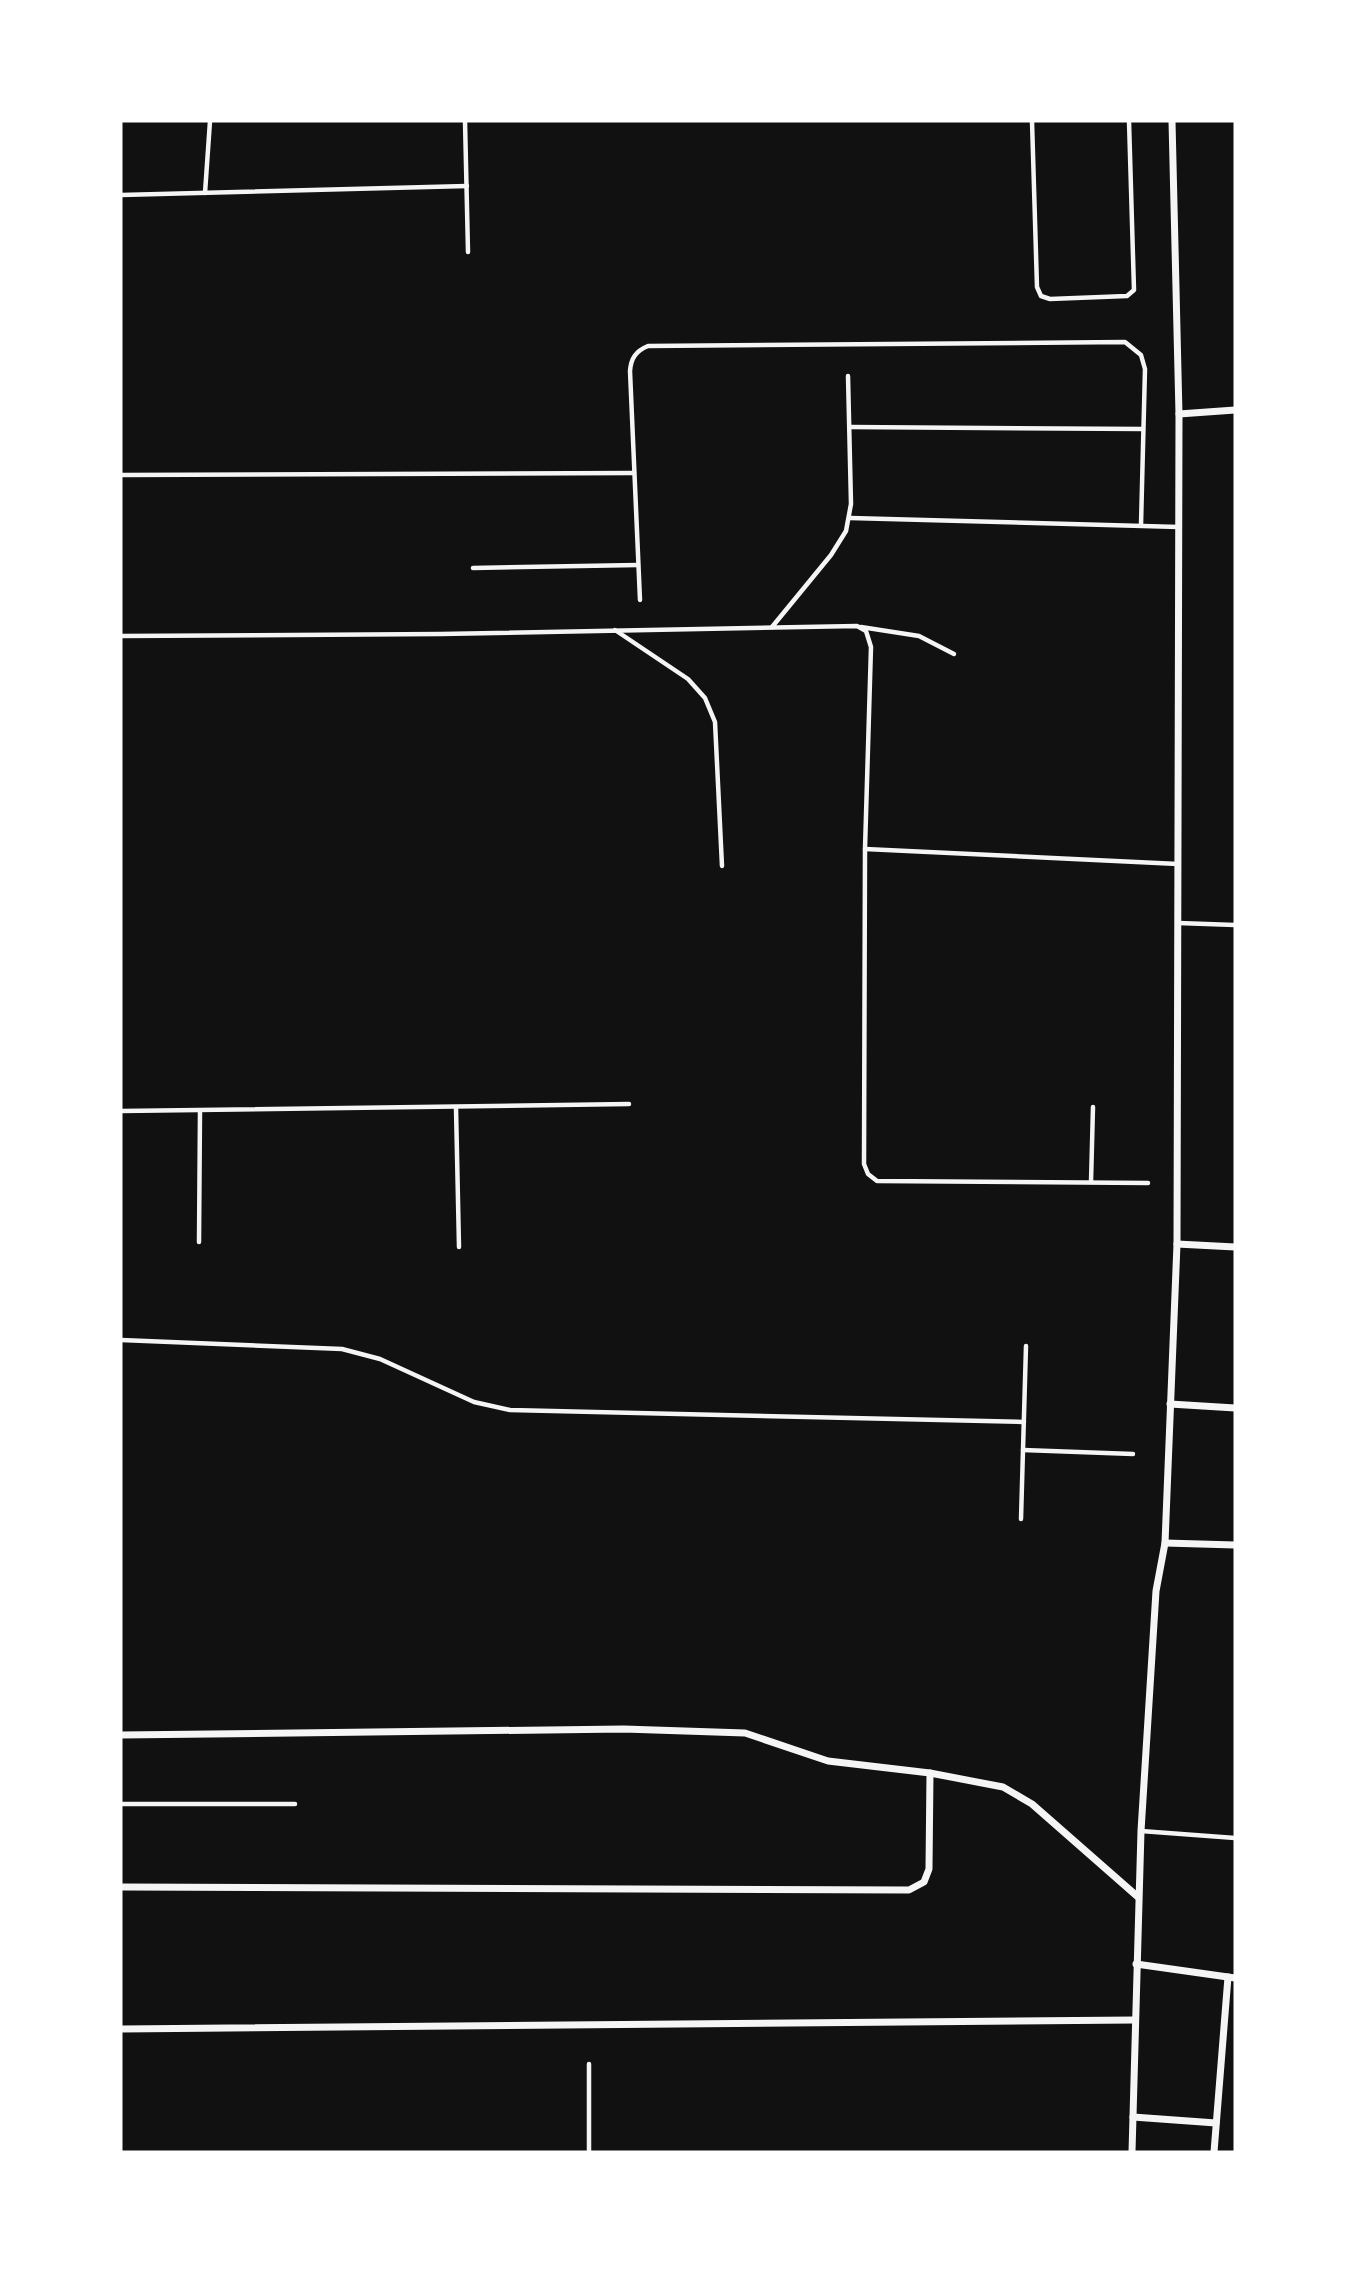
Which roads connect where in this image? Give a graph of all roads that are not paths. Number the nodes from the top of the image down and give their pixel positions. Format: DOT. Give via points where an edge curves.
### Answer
graph roads {
  1 [pos="209,121"];
  2 [pos="466,121"];
  3 [pos="1032,121"];
  4 [pos="1129,121"];
  5 [pos="1172,121"];
  6 [pos="467,186"];
  7 [pos="205,193"];
  8 [pos="121,195"];
  9 [pos="468,253"];
  10 [pos="848,376"];
  11 [pos="1235,410"];
  12 [pos="1179,414"];
  13 [pos="850,427"];
  14 [pos="1143,429"];
  15 [pos="634,473"];
  16 [pos="121,475"];
  17 [pos="850,518"];
  18 [pos="1141,525"];
  19 [pos="1179,527"];
  20 [pos="638,565"];
  21 [pos="473,568"];
  22 [pos="640,600"];
  23 [pos="857,626"];
  24 [pos="772,627"];
  25 [pos="615,629"];
  26 [pos="122,636"];
  27 [pos="954,654"];
  28 [pos="865,849"];
  29 [pos="1178,863"];
  30 [pos="722,866"];
  31 [pos="1178,923"];
  32 [pos="1235,925"];
  33 [pos="629,1104"];
  34 [pos="456,1107"];
  35 [pos="1093,1107"];
  36 [pos="121,1111"];
  37 [pos="200,1111"];
  38 [pos="1091,1182"];
  39 [pos="1148,1183"];
  40 [pos="199,1242"];
  41 [pos="1177,1244"];
  42 [pos="459,1247"];
  43 [pos="1235,1247"];
  44 [pos="121,1340"];
  45 [pos="1026,1346"];
  46 [pos="1170,1404"];
  47 [pos="1235,1408"];
  48 [pos="1024,1422"];
  49 [pos="1023,1450"];
  50 [pos="1133,1454"];
  51 [pos="1021,1518"];
  52 [pos="1165,1543"];
  53 [pos="1235,1545"];
  54 [pos="121,1735"];
  55 [pos="930,1773"];
  56 [pos="121,1804"];
  57 [pos="295,1804"];
  58 [pos="1141,1831"];
  59 [pos="1235,1838"];
  60 [pos="121,1887"];
  61 [pos="1138,1898"];
  62 [pos="1136,1965"];
  63 [pos="1231,1977"];
  64 [pos="1135,2020"];
  65 [pos="121,2029"];
  66 [pos="589,2064"];
  67 [pos="1133,2117"];
  68 [pos="1216,2123"];
  69 [pos="589,2152"];
  70 [pos="1132,2152"];
  71 [pos="1214,2152"];
  1 -- 7 [label="lane"];
  2 -- 6 [label="lane"];
  3 -- 4 [label="lane" via="1037,288 1041,296 1050,299 1127,296 1134,290"];
  5 -- 12 [label="street"];
  6 -- 7 [label="lane"];
  6 -- 9 [label="lane"];
  7 -- 8 [label="lane"];
  10 -- 13 [label="lane"];
  11 -- 12 [label="street"];
  12 -- 19 [label="street"];
  13 -- 14 [label="lane"];
  13 -- 17 [label="lane"];
  14 -- 15 [label="lane" via="1144,362 1137,349 1118,340 648,346 630,364"];
  14 -- 18 [label="lane"];
  15 -- 16 [label="lane"];
  15 -- 20 [label="lane"];
  17 -- 18 [label="lane"];
  17 -- 24 [label="lane" via="839,544"];
  18 -- 19 [label="lane"];
  19 -- 29 [label="street"];
  20 -- 21 [label="lane"];
  20 -- 22 [label="lane"];
  23 -- 24 [label="lane"];
  23 -- 27 [label="lane" via="919,636"];
  23 -- 28 [label="lane" via="866,631 871,647"];
  24 -- 25 [label="lane"];
  25 -- 26 [label="lane"];
  25 -- 30 [label="lane" via="688,679 705,698 716,735"];
  28 -- 29 [label="lane"];
  28 -- 38 [label="lane" via="864,1164 868,1174 877,1181"];
  29 -- 31 [label="street"];
  31 -- 32 [label="lane"];
  31 -- 41 [label="street"];
  33 -- 34 [label="lane"];
  34 -- 37 [label="lane"];
  34 -- 42 [label="lane"];
  35 -- 38 [label="lane"];
  36 -- 37 [label="lane"];
  37 -- 40 [label="lane"];
  38 -- 39 [label="lane"];
  41 -- 43 [label="street"];
  41 -- 46 [label="street"];
  44 -- 48 [label="lane" via="342,1349 380,1359 474,1402 510,1410"];
  45 -- 48 [label="lane"];
  46 -- 47 [label="street"];
  46 -- 52 [label="street"];
  48 -- 49 [label="lane"];
  49 -- 50 [label="lane"];
  49 -- 51 [label="lane"];
  52 -- 53 [label="street"];
  52 -- 58 [label="street" via="1156,1591"];
  54 -- 55 [label="street" via="719,1731 745,1733 828,1761"];
  55 -- 60 [label="street" via="929,1870 924,1882 909,1890"];
  55 -- 61 [label="street" via="1003,1787 1019,1795"];
  56 -- 57 [label="lane"];
  58 -- 59 [label="lane"];
  58 -- 61 [label="street"];
  61 -- 62 [label="street"];
  62 -- 63 [label="street"];
  62 -- 64 [label="street"];
  63 -- 68 [label="street"];
  64 -- 65 [label="street"];
  64 -- 67 [label="street"];
  66 -- 69 [label="lane"];
  67 -- 68 [label="street"];
  67 -- 70 [label="street"];
  68 -- 71 [label="street"];
}
